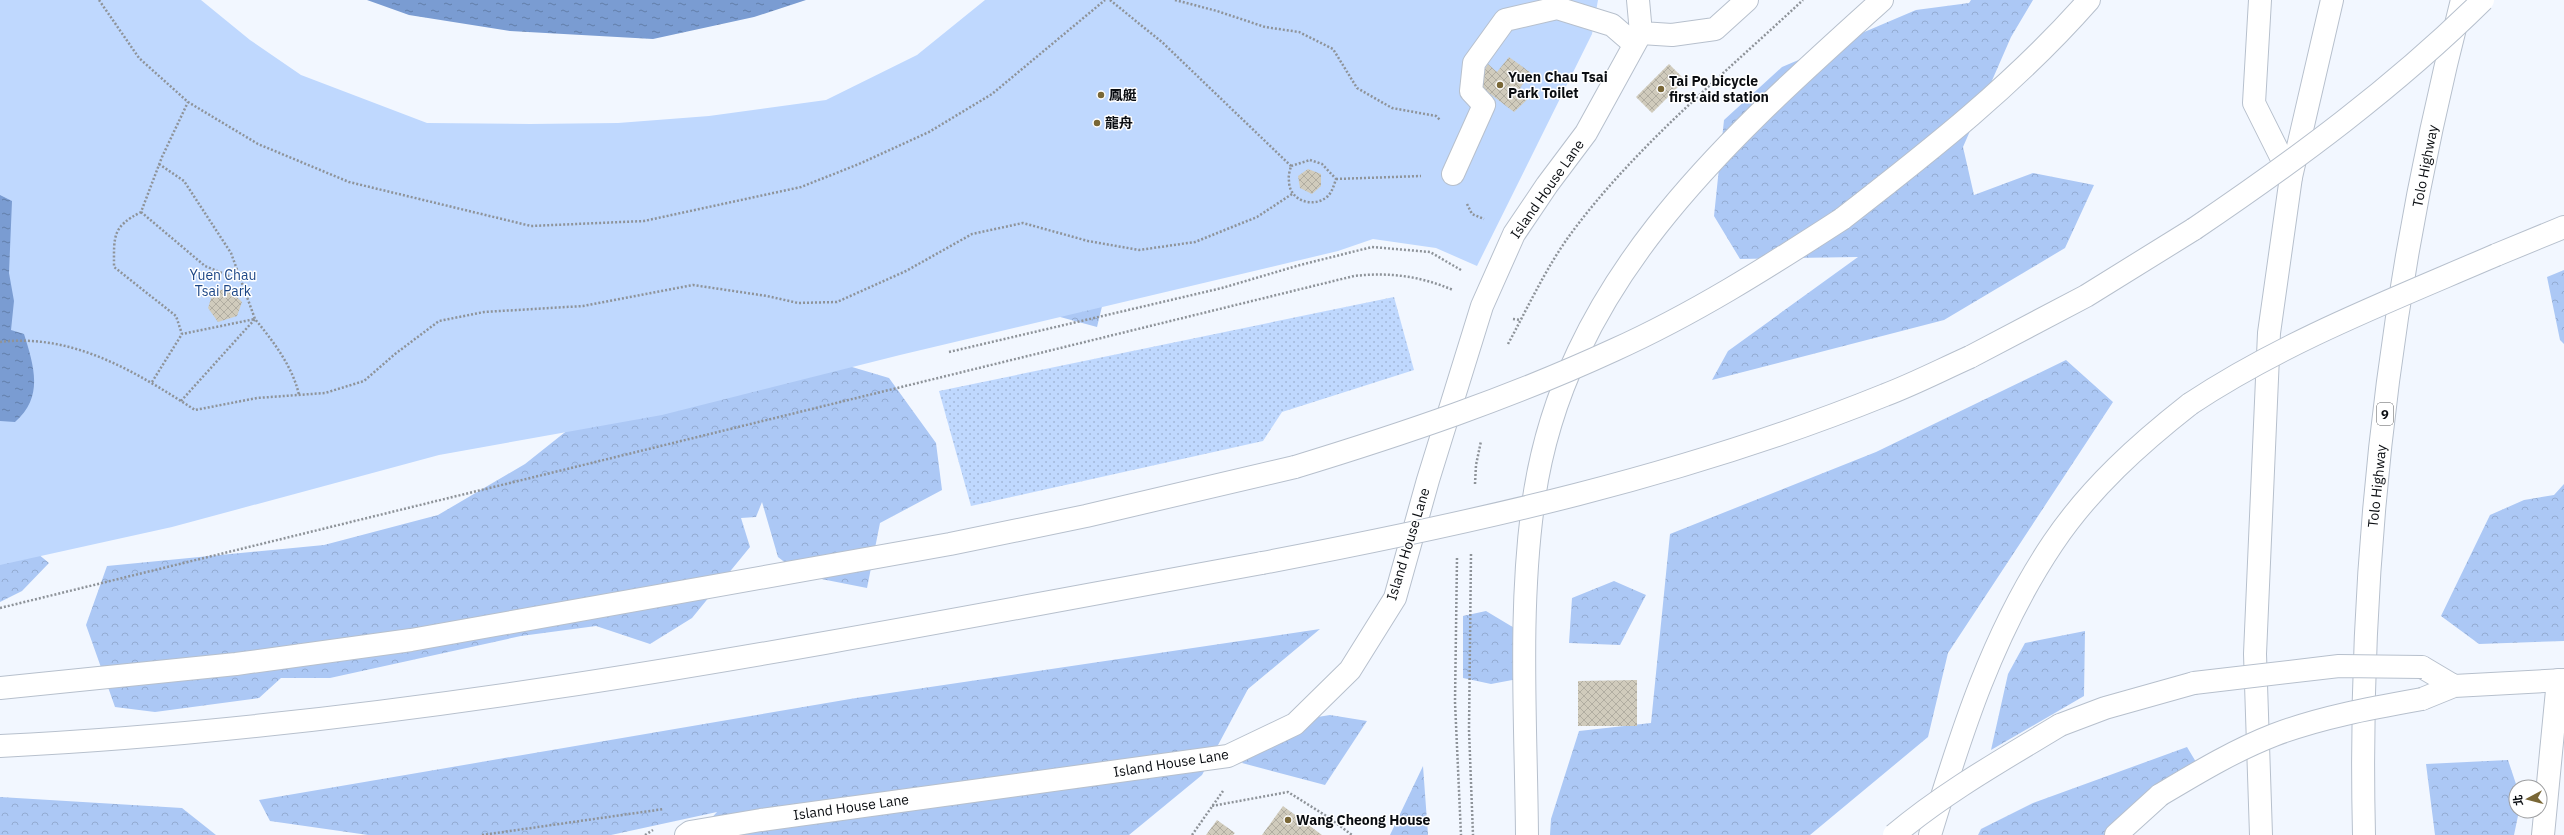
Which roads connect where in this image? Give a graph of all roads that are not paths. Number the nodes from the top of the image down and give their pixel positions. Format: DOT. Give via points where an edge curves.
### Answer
graph roads {
  1 [pos="1638,0"];
  2 [pos="1747,0"];
  3 [pos="1882,0"];
  4 [pos="2089,0"];
  5 [pos="2260,0"];
  6 [pos="2332,0"];
  7 [pos="2462,0"];
  8 [pos="2483,0"];
  9 [pos="1637,39"];
  10 [pos="1453,174"];
  11 [pos="2291,177"];
  12 [pos="2564,227"];
  13 [pos="2561,680"];
  14 [pos="2454,686"];
  15 [pos="0,688"];
  16 [pos="0,746"];
  17 [pos="686,835"];
  18 [pos="1527,835"];
  19 [pos="1894,835"];
  20 [pos="1930,835"];
  21 [pos="2116,835"];
  22 [pos="2261,835"];
  23 [pos="2364,835"];
  24 [pos="2543,835"];
  1 -- 9 [label="main road"];
  2 -- 9 [label="main road" via="1715,29"];
  3 -- 18 [label="main road" via="1745,128 1682,194 1633,256 1596,314 1566,376 1548,433 1534,498 1528,567 1524,638"];
  4 -- 15 [label="main road, bridge" via="2007,86 1946,139 1842,219 1758,274 1614,350 1462,413 1392,438 1295,466 1086,516 950,544 411,640 236,664"];
  5 -- 11 [label="main road" via="2254,103"];
  6 -- 11 [label="main road"];
  7 -- 23 [label="main road, Tolo Highway / 9" via="2420,185 2394,338 2376,488 2364,651"];
  8 -- 16 [label="main road, bridge" via="2374,97 2288,165 2194,229 2086,296 1970,357 1886,395 1764,440 1500,514 1262,563 799,648 558,688 421,707 245,727"];
  9 -- 10 [label="main road" via="1612,25 1557,8 1505,20 1474,64 1471,91 1484,105"];
  9 -- 17 [label="main road, Island House Lane" via="1586,133 1547,184 1514,234 1490,286 1473,328 1395,598 1350,670 1295,724 1228,756 761,820 690,832"];
  11 -- 22 [label="main road" via="2269,333 2262,482 2255,654"];
  12 -- 20 [label="main road, bridge" via="2294,344 2224,381 2154,432 2110,473 2053,542 2006,622 1980,684"];
  13 -- 14 [label="main road"];
  13 -- 24 [label="main road"];
  14 -- 19 [label="main road, bridge" via="2422,667 2339,666 2194,683 2157,692 2060,725 1977,775"];
  14 -- 21 [label="main road, bridge" via="2422,699 2357,711 2274,735 2222,758 2160,795"];
}
